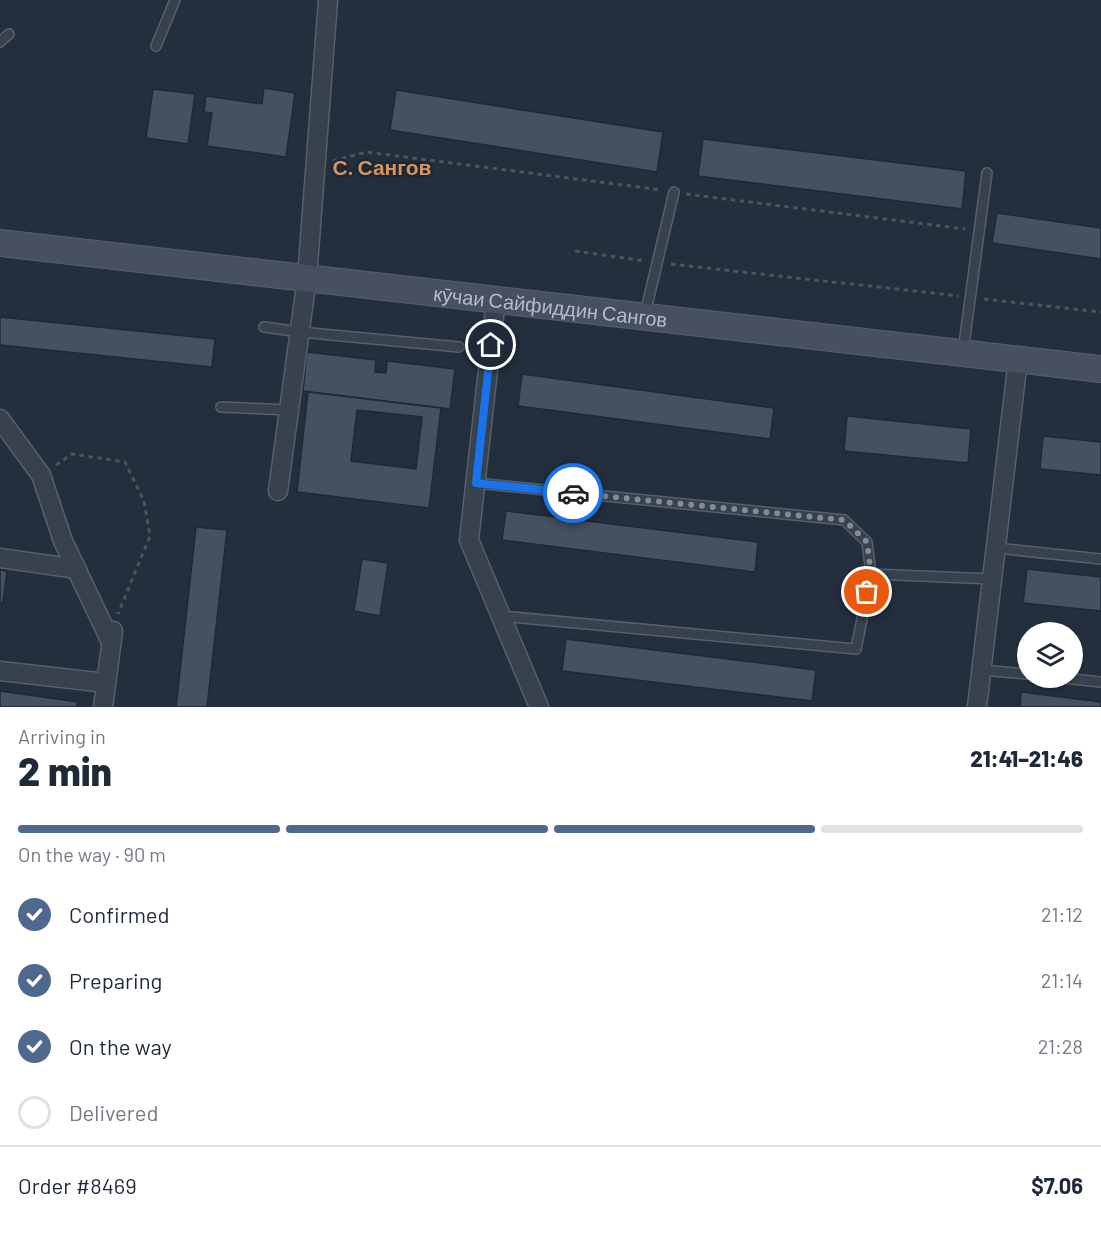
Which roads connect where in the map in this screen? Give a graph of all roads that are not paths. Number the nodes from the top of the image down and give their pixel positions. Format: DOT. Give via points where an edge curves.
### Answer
graph roads {
  1 [pos="175,0"];
  2 [pos="326,1"];
  3 [pos="9,34"];
  4 [pos="0,42"];
  5 [pos="156,46"];
  6 [pos="987,173"];
  7 [pos="674,192"];
  8 [pos="0,243"];
  9 [pos="307,278"];
  10 [pos="496,299"];
  11 [pos="645,316"];
  12 [pos="264,327"];
  13 [pos="300,332"];
  14 [pos="459,347"];
  15 [pos="963,352"];
  16 [pos="1018,359"];
  17 [pos="1101,369"];
  18 [pos="221,407"];
  19 [pos="289,410"];
  20 [pos="0,419"];
  21 [pos="6,434"];
  22 [pos="476,483"];
  23 [pos="278,491"];
  24 [pos="996,548"];
  25 [pos="0,558"];
  26 [pos="1101,560"];
  27 [pos="76,569"];
  28 [pos="871,574"];
  29 [pos="993,579"];
  30 [pos="501,616"];
  31 [pos="981,670"];
  32 [pos="0,671"];
  33 [pos="1017,673"];
  34 [pos="1083,680"];
  35 [pos="1101,682"];
  36 [pos="106,683"];
  37 [pos="103,707"];
  38 [pos="539,707"];
  39 [pos="977,707"];
  1 -- 5 [label="lane"];
  2 -- 9 [label="street"];
  3 -- 4 [label="lane"];
  6 -- 15 [label="lane"];
  7 -- 11 [label="lane"];
  8 -- 9 [label="street, кӯчаи Сайфиддин Сангов"];
  9 -- 10 [label="street, кӯчаи Сайфиддин Сангов"];
  9 -- 13 [label="street"];
  10 -- 11 [label="street, кӯчаи Сайфиддин Сангов"];
  10 -- 22 [label="street"];
  11 -- 15 [label="street, кӯчаи Сайфиддин Сангов"];
  12 -- 13 [label="lane"];
  13 -- 14 [label="lane"];
  13 -- 19 [label="street"];
  15 -- 16 [label="street, кӯчаи Сайфиддин Сангов"];
  16 -- 17 [label="street, кӯчаи Сайфиддин Сангов"];
  16 -- 24 [label="street"];
  18 -- 19 [label="lane"];
  19 -- 23 [label="street"];
  20 -- 21 [label="street"];
  21 -- 27 [label="street" via="41,475"];
  22 -- 28 [label="lane" via="844,520 867,542"];
  22 -- 30 [label="street" via="469,540"];
  24 -- 26 [label="lane"];
  24 -- 29 [label="street"];
  25 -- 27 [label="street"];
  27 -- 36 [label="street" via="112,634"];
  28 -- 29 [label="lane"];
  28 -- 30 [label="lane" via="856,649"];
  29 -- 31 [label="street"];
  30 -- 38 [label="street"];
  31 -- 33 [label="lane"];
  31 -- 39 [label="street"];
  32 -- 36 [label="street"];
  34 -- 35 [label="lane"];
  36 -- 37 [label="street"];
}
